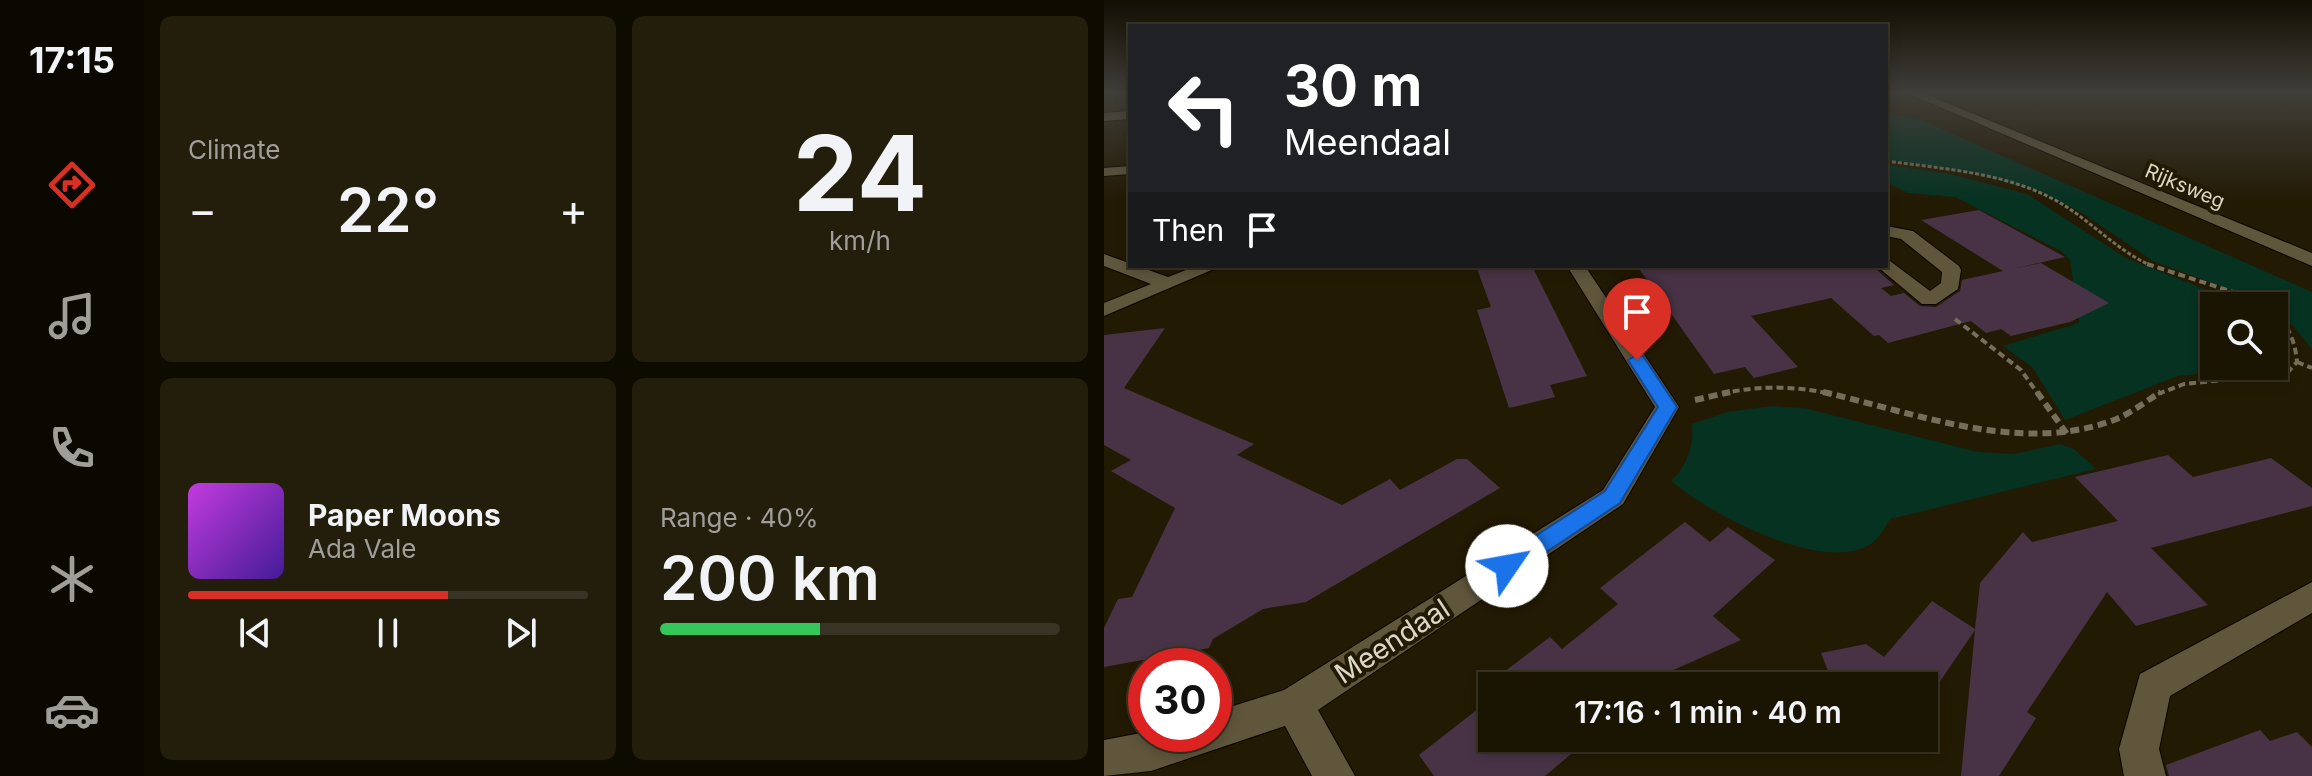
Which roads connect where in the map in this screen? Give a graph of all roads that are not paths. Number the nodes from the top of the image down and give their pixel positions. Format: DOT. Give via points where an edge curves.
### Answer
graph roads {
  1 [pos="1997,128"];
  2 [pos="1128,170"];
  3 [pos="1104,172"];
  4 [pos="1888,231"];
  5 [pos="1104,260"];
  6 [pos="2312,260"];
  7 [pos="1888,266"];
  8 [pos="1207,268"];
  9 [pos="1577,268"];
  10 [pos="1168,284"];
  11 [pos="1104,310"];
  12 [pos="2312,596"];
  13 [pos="1294,705"];
  14 [pos="1232,725"];
  15 [pos="1146,752"];
  16 [pos="1104,760"];
  17 [pos="1334,776"];
  18 [pos="2145,776"];
  1 -- 6 [label="street, Rijksweg"];
  2 -- 3 [label="street"];
  4 -- 7 [label="street" via="1907,235 1952,270 1951,285 1929,300"];
  5 -- 10 [label="street"];
  8 -- 10 [label="street"];
  9 -- 13 [label="street, Meendaal" via="1667,407 1613,497"];
  10 -- 11 [label="street"];
  12 -- 18 [label="street" via="2153,686 2139,749"];
  13 -- 14 [label="street, Meendaal"];
  13 -- 17 [label="street"];
  15 -- 16 [label="street"];
}
